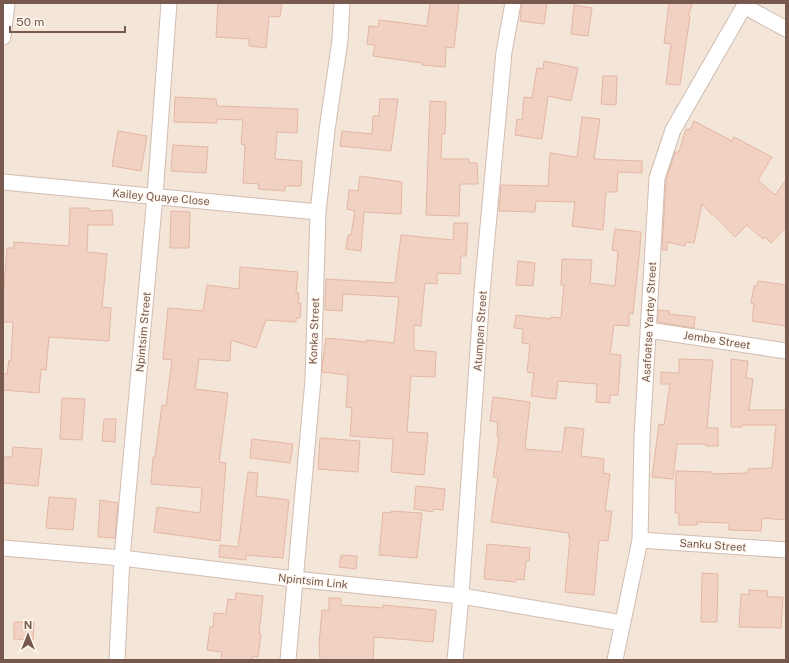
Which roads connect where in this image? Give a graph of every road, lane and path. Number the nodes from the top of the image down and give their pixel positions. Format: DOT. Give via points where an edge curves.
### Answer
graph roads {
  1 [pos="7,3"];
  2 [pos="169,3"];
  3 [pos="342,3"];
  4 [pos="513,3"];
  5 [pos="745,4"];
  6 [pos="786,29"];
  7 [pos="3,37"];
  8 [pos="3,182"];
  9 [pos="155,196"];
  10 [pos="318,212"];
  11 [pos="648,330"];
  12 [pos="786,351"];
  13 [pos="640,540"];
  14 [pos="3,548"];
  15 [pos="786,550"];
  16 [pos="122,558"];
  17 [pos="294,579"];
  18 [pos="461,596"];
  19 [pos="622,622"];
  20 [pos="117,660"];
  21 [pos="288,660"];
  22 [pos="455,660"];
  23 [pos="615,660"];
  1 -- 7 [label="street"];
  2 -- 9 [label="street, Npintsim Street"];
  3 -- 10 [label="street, Konka Street" via="340,40"];
  4 -- 18 [label="street, Atumpan Street" via="504,52 482,292"];
  5 -- 6 [label="street"];
  5 -- 11 [label="street, Asafoatse Yartey Street" via="673,130 657,178"];
  8 -- 9 [label="street, Kailey Quaye Close"];
  9 -- 10 [label="street, Kailey Quaye Close"];
  9 -- 16 [label="street, Npintsim Street"];
  10 -- 17 [label="street, Konka Street" via="313,380"];
  11 -- 12 [label="street, Jembe Street"];
  11 -- 13 [label="street, Asafoatse Yartey Street"];
  13 -- 15 [label="street, Sanku Street"];
  13 -- 19 [label="street, Asafoatse Yartey Street"];
  14 -- 16 [label="street, Npintsim Link"];
  16 -- 17 [label="street, Npintsim Link"];
  16 -- 20 [label="street, Npintsim Street"];
  17 -- 18 [label="street, Npintsim Link"];
  17 -- 21 [label="street, Konka Street"];
  18 -- 19 [label="street, Npintsim Link"];
  18 -- 22 [label="street, Atumpan Street"];
  19 -- 23 [label="street, Asafoatse Yartey Street"];
}
